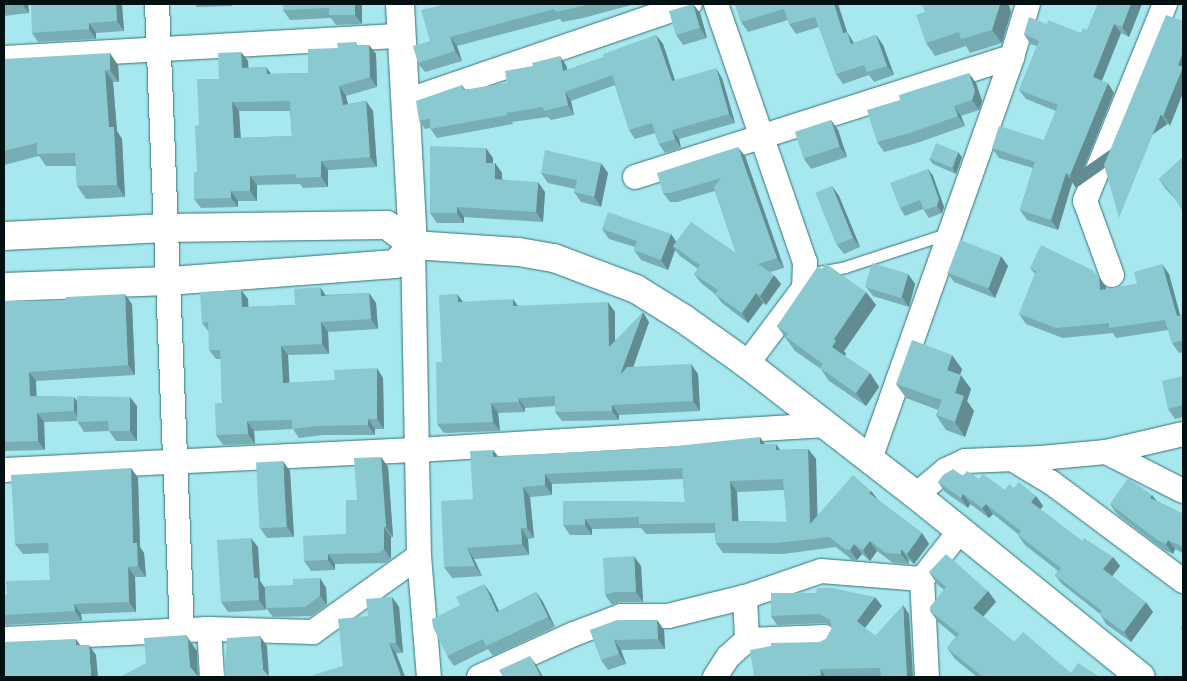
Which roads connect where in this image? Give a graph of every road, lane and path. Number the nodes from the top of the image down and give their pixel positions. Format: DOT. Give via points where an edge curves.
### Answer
graph roads {
  1 [pos="157,4"];
  2 [pos="400,4"];
  3 [pos="690,4"];
  4 [pos="716,4"];
  5 [pos="1028,4"];
  6 [pos="1165,4"];
  7 [pos="1173,4"];
  8 [pos="1183,8"];
  9 [pos="402,36"];
  10 [pos="159,49"];
  11 [pos="1012,57"];
  12 [pos="4,58"];
  13 [pos="406,101"];
  14 [pos="760,136"];
  15 [pos="636,178"];
  16 [pos="166,228"];
  17 [pos="949,233"];
  18 [pos="4,236"];
  19 [pos="413,246"];
  20 [pos="804,275"];
  21 [pos="1112,275"];
  22 [pos="168,281"];
  23 [pos="4,286"];
  24 [pos="747,364"];
  25 [pos="826,425"];
  26 [pos="1183,434"];
  27 [pos="417,450"];
  28 [pos="1106,452"];
  29 [pos="870,459"];
  30 [pos="1012,459"];
  31 [pos="176,461"];
  32 [pos="4,470"];
  33 [pos="1183,491"];
  34 [pos="916,495"];
  35 [pos="959,532"];
  36 [pos="419,556"];
  37 [pos="922,579"];
  38 [pos="1183,581"];
  39 [pos="745,597"];
  40 [pos="209,629"];
  41 [pos="182,631"];
  42 [pos="825,637"];
  43 [pos="4,639"];
  44 [pos="747,640"];
  45 [pos="212,677"];
  46 [pos="429,677"];
  47 [pos="479,677"];
  48 [pos="716,677"];
  49 [pos="927,677"];
  50 [pos="1141,677"];
  1 -- 10 [label="street"];
  2 -- 9 [label="street"];
  3 -- 13 [label="street"];
  4 -- 14 [label="street"];
  5 -- 11 [label="street"];
  6 -- 21 [label="street" via="1086,201"];
  7 -- 8 [label="street"];
  9 -- 10 [label="street"];
  9 -- 13 [label="street"];
  10 -- 12 [label="street"];
  10 -- 16 [label="street"];
  11 -- 14 [label="street"];
  11 -- 17 [label="street"];
  13 -- 19 [label="street"];
  14 -- 15 [label="street"];
  14 -- 20 [label="street" via="805,262"];
  16 -- 18 [label="street"];
  16 -- 19 [label="street" via="387,225"];
  16 -- 22 [label="street"];
  17 -- 20 [label="lane" via="845,267"];
  17 -- 29 [label="street"];
  19 -- 22 [label="street" via="395,264"];
  19 -- 24 [label="street" via="519,252 554,258 594,272 636,289 684,318"];
  19 -- 27 [label="street"];
  20 -- 24 [label="street" via="804,288"];
  22 -- 23 [label="street"];
  22 -- 31 [label="street"];
  24 -- 25 [label="street"];
  25 -- 27 [label="street"];
  25 -- 29 [label="street"];
  26 -- 28 [label="street"];
  27 -- 31 [label="street"];
  27 -- 36 [label="street"];
  28 -- 30 [label="street"];
  28 -- 33 [label="street"];
  29 -- 34 [label="street"];
  30 -- 34 [label="street" via="965,461 946,470"];
  30 -- 38 [label="street" via="1052,483"];
  31 -- 32 [label="street"];
  31 -- 41 [label="street"];
  34 -- 35 [label="street"];
  35 -- 37 [label="street"];
  35 -- 50 [label="street"];
  36 -- 40 [label="street" via="313,632"];
  36 -- 46 [label="street"];
  37 -- 39 [label="street" via="821,571"];
  37 -- 49 [label="street"];
  39 -- 44 [label="street"];
  39 -- 47 [label="street" via="668,616 621,616"];
  40 -- 41 [label="street"];
  40 -- 45 [label="street"];
  41 -- 43 [label="street"];
  42 -- 44 [label="street"];
  44 -- 48 [label="street" via="728,657"];
}
